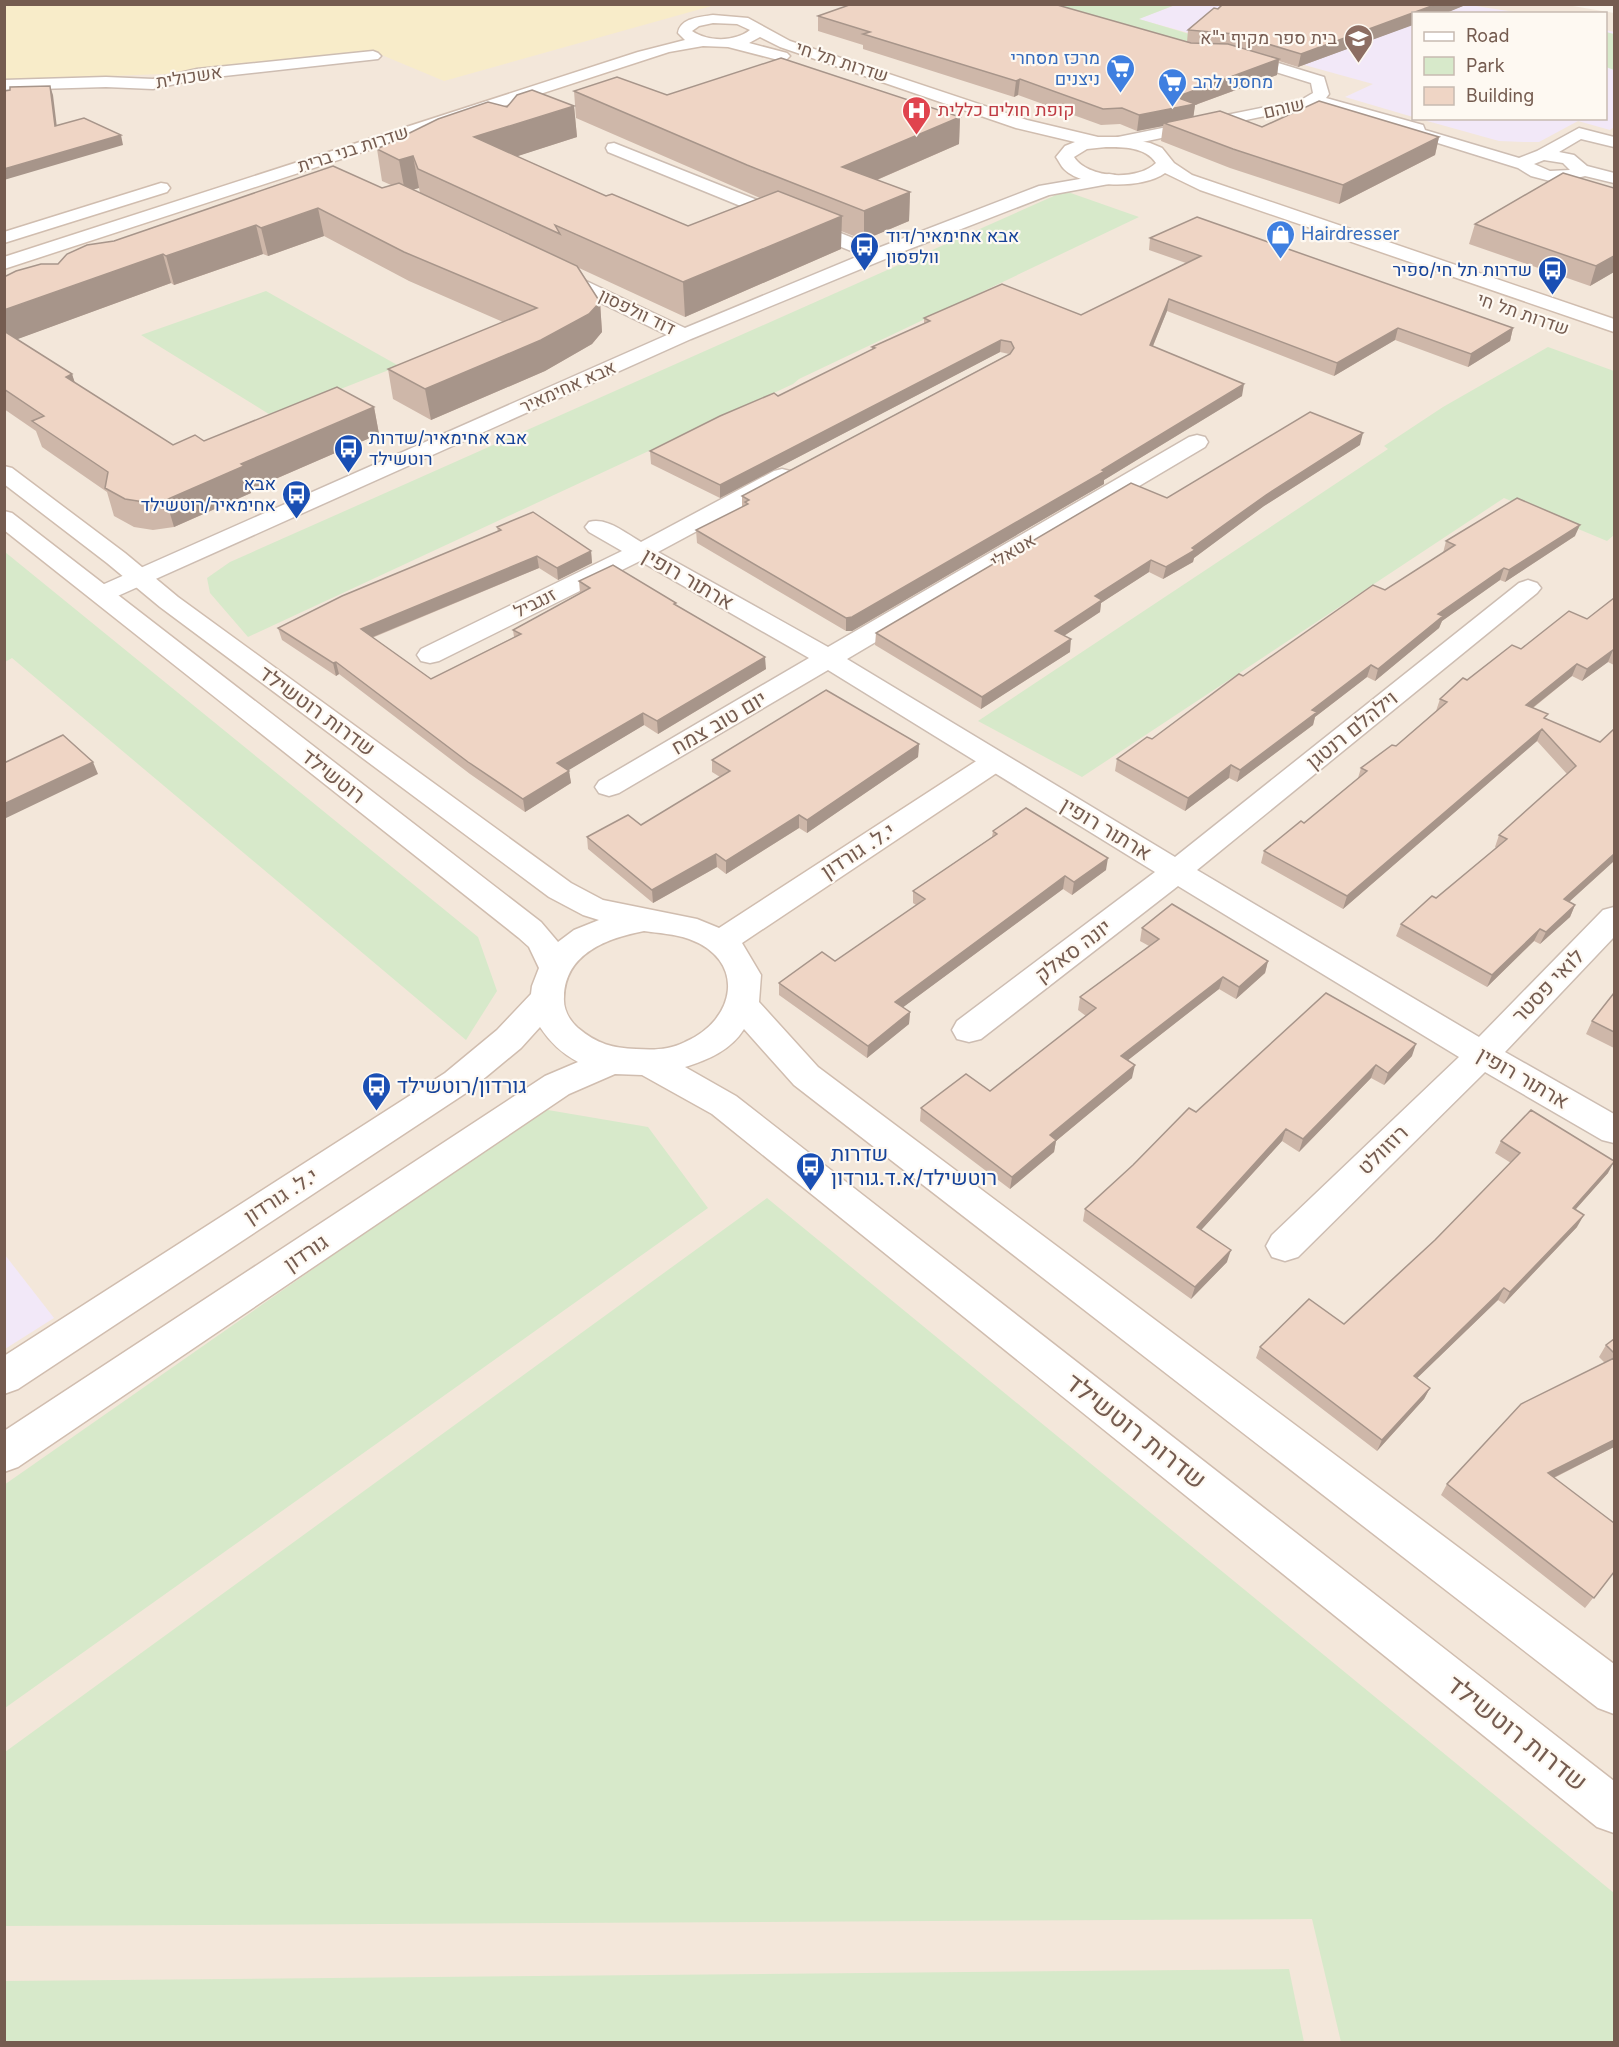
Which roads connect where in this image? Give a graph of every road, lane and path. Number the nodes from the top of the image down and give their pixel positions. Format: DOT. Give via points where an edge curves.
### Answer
graph roads {
  1 [pos="685,29"];
  2 [pos="758,30"];
  3 [pos="645,37"];
  4 [pos="703,41"];
  5 [pos="729,43"];
  6 [pos="1218,52"];
  7 [pos="373,56"];
  8 [pos="4,85"];
  9 [pos="1312,101"];
  10 [pos="1204,125"];
  11 [pos="1021,140"];
  12 [pos="1100,142"];
  13 [pos="1119,142"];
  14 [pos="1614,142"];
  15 [pos="614,148"];
  16 [pos="1049,152"];
  17 [pos="1160,158"];
  18 [pos="1532,159"];
  19 [pos="1067,162"];
  20 [pos="1614,178"];
  21 [pos="1116,179"];
  22 [pos="176,183"];
  23 [pos="1040,192"];
  24 [pos="4,238"];
  25 [pos="877,255"];
  26 [pos="4,263"];
  27 [pos="537,265"];
  28 [pos="1564,310"];
  29 [pos="1614,317"];
  30 [pos="684,335"];
  31 [pos="1613,339"];
  32 [pos="1197,442"];
  33 [pos="801,466"];
  34 [pos="4,473"];
  35 [pos="4,518"];
  36 [pos="597,527"];
  37 [pos="640,552"];
  38 [pos="140,578"];
  39 [pos="1528,588"];
  40 [pos="102,594"];
  41 [pos="430,656"];
  42 [pos="829,659"];
  43 [pos="994,762"];
  44 [pos="609,787"];
  45 [pos="1177,871"];
  46 [pos="1614,918"];
  47 [pos="644,920"];
  48 [pos="722,941"];
  49 [pos="550,983"];
  50 [pos="743,1006"];
  51 [pos="969,1030"];
  52 [pos="1482,1055"];
  53 [pos="632,1062"];
  54 [pos="1614,1130"];
  55 [pos="1285,1246"];
  56 [pos="4,1377"];
  57 [pos="4,1454"];
  58 [pos="1614,1692"];
  59 [pos="1614,1810"];
  1 -- 2 [label="street, שדרות תל חי" via="694,23 723,19 743,21"];
  1 -- 3 [label="street"];
  1 -- 4 [label="street" via="688,36"];
  2 -- 5 [label="street" via="747,39"];
  2 -- 12 [label="street, שדרות תל חי" via="785,44 1022,124"];
  4 -- 5 [label="street, שדרות תל חי"];
  4 -- 26 [label="street, שדרות בני ברית" via="643,55"];
  5 -- 11 [label="street, שדרות תל חי" via="783,56"];
  6 -- 9 [label="street, שוהם" via="1318,80 1321,94"];
  7 -- 8 [label="street, אשכולית" via="197,74 153,84"];
  9 -- 10 [label="street, שוהם"];
  9 -- 18 [label="street" via="1478,149"];
  10 -- 13 [label="street, שוהם"];
  10 -- 17 [label="street, שוהם" via="1172,139"];
  12 -- 13 [label="street"];
  12 -- 19 [label="street, אבא אחימאיר" via="1076,147 1067,154"];
  13 -- 17 [label="street, שדרות תל חי" via="1138,145"];
  14 -- 18 [label="street" via="1579,133"];
  15 -- 25 [label="street"];
  16 -- 19 [label="street"];
  17 -- 21 [label="street, שוהם" via="1162,169 1152,175"];
  17 -- 28 [label="street, שדרות תל חי" via="1179,175 1206,186"];
  18 -- 20 [label="street" via="1568,159 1580,169"];
  19 -- 21 [label="street, שדרות תל חי" via="1084,173"];
  19 -- 23 [label="street, אבא אחימאיר" via="1056,182"];
  21 -- 23 [label="street, אבא אחימאיר"];
  21 -- 31 [label="street, שדרות תל חי" via="1156,186"];
  22 -- 24 [label="street"];
  23 -- 25 [label="street, אבא אחימאיר"];
  25 -- 30 [label="street, אבא אחימאיר"];
  27 -- 30 [label="street, דוד וולפסון"];
  28 -- 29 [label="street"];
  28 -- 31 [label="street, שדרות תל חי"];
  30 -- 38 [label="street, אבא אחימאיר"];
  32 -- 42 [label="street, אטאלי"];
  33 -- 37 [label="street, זנגביל"];
  34 -- 38 [label="street, שדרות רוטשילד"];
  35 -- 40 [label="street"];
  36 -- 37 [label="street, ארתור רופין"];
  37 -- 41 [label="street, זנגביל"];
  37 -- 42 [label="street, ארתור רופין"];
  38 -- 40 [label="street, אבא אחימאיר"];
  38 -- 47 [label="street, שדרות רוטשילד" via="560,890 594,908"];
  39 -- 45 [label="street, וילהלם רנטגן"];
  40 -- 49 [label="street, רוטשילד" via="530,930 541,941"];
  42 -- 43 [label="street, ארתור רופין"];
  42 -- 44 [label="street, יום טוב צמח"];
  43 -- 45 [label="street, ארתור רופין"];
  43 -- 48 [label="street, י.ל. גורדון"];
  45 -- 51 [label="street, יונה סאלק"];
  45 -- 52 [label="street, ארתור רופין"];
  46 -- 52 [label="street, לואי פסטר"];
  47 -- 48 [label="street" via="699,929"];
  47 -- 49 [label="street" via="592,934 570,948"];
  48 -- 50 [label="street" via="744,971 747,988"];
  49 -- 53 [label="street" via="551,1020 565,1038 586,1052"];
  49 -- 56 [label="street, י.ל. גורדון" via="508,1040 457,1082"];
  50 -- 53 [label="street" via="731,1027 710,1045 682,1057"];
  50 -- 58 [label="street" via="806,1076"];
  52 -- 54 [label="street, ארתור רופין"];
  52 -- 55 [label="street, רוזוולט"];
  53 -- 57 [label="street, גורדון" via="557,1085"];
  53 -- 59 [label="street, שדרות רוטשילד" via="724,1105"];
}
